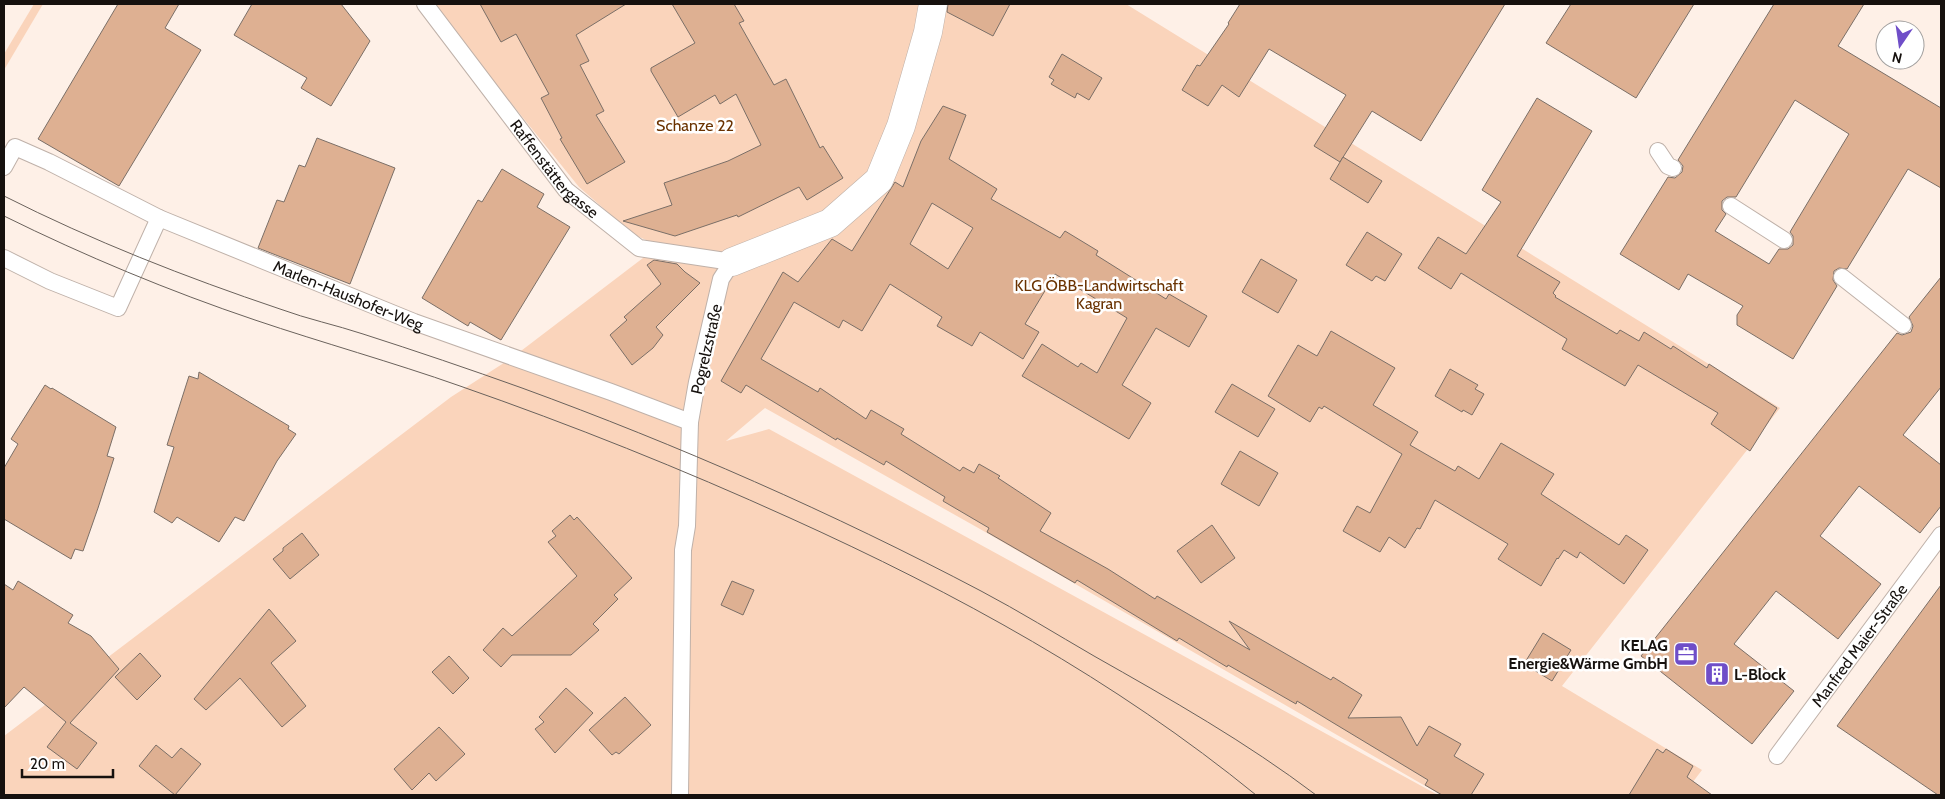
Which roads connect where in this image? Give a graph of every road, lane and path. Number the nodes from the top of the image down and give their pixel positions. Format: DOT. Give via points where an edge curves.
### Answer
graph roads {
  1 [pos="425,4"];
  2 [pos="933,4"];
  3 [pos="1658,151"];
  4 [pos="4,167"];
  5 [pos="1673,168"];
  6 [pos="1731,206"];
  7 [pos="159,218"];
  8 [pos="1784,240"];
  9 [pos="4,258"];
  10 [pos="732,262"];
  11 [pos="1842,277"];
  12 [pos="1903,325"];
  13 [pos="690,422"];
  14 [pos="1941,535"];
  15 [pos="1777,756"];
  16 [pos="680,795"];
  1 -- 10 [label="lane, Raffenstättergasse" via="566,190 639,248"];
  2 -- 10 [label="street" via="901,126 879,180 830,223"];
  3 -- 5 [label="lane"];
  4 -- 7 [label="lane, Marlen-Haushofer-Weg" via="15,147"];
  6 -- 8 [label="lane"];
  7 -- 9 [label="lane" via="118,308 50,281"];
  7 -- 13 [label="lane, Marlen-Haushofer-Weg" via="414,322"];
  10 -- 13 [label="lane, Pogrelzstraße" via="721,279"];
  11 -- 12 [label="lane"];
  13 -- 16 [label="lane, Pogrelzstraße" via="687,526 683,550"];
  14 -- 15 [label="lane, Manfred Maier-Straße"];
}
